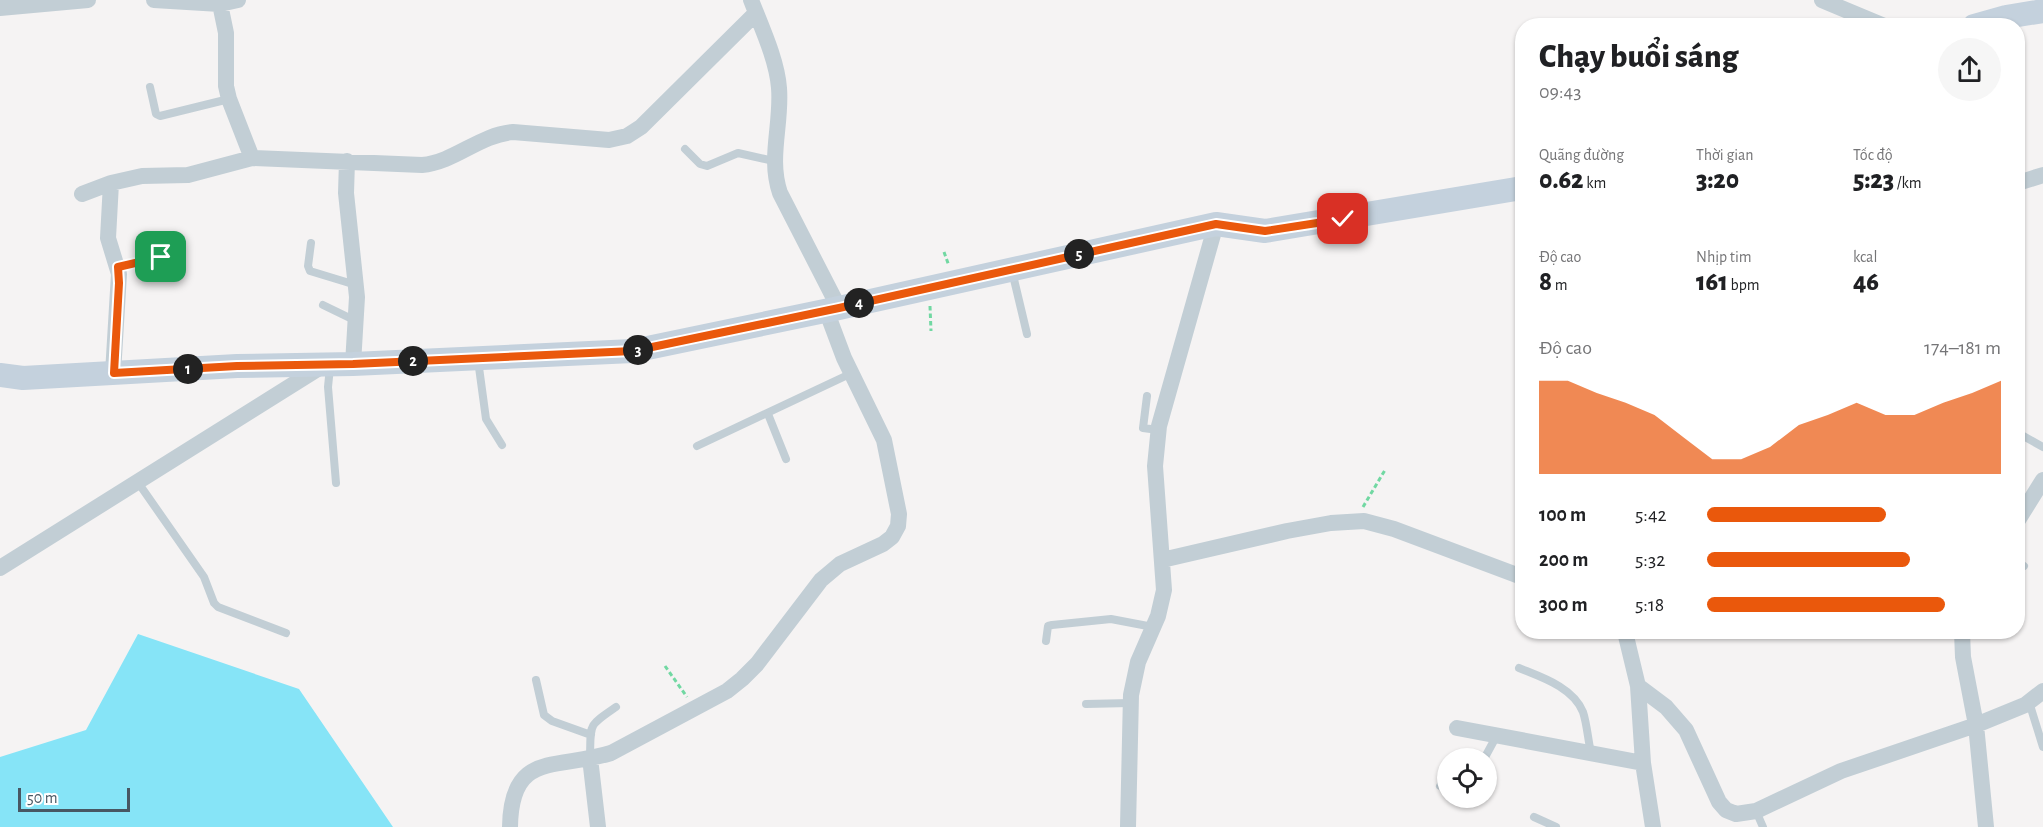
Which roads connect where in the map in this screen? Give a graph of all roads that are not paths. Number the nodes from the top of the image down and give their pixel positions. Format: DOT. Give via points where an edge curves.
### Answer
graph roads {
  1 [pos="88,0"];
  2 [pos="154,0"];
  3 [pos="238,0"];
  4 [pos="1822,0"];
  5 [pos="220,4"];
  6 [pos="754,7"];
  7 [pos="0,8"];
  8 [pos="2043,11"];
  9 [pos="1865,18"];
  10 [pos="2002,18"];
  11 [pos="150,87"];
  12 [pos="229,99"];
  13 [pos="685,149"];
  14 [pos="252,158"];
  15 [pos="347,161"];
  16 [pos="774,162"];
  17 [pos="2043,175"];
  18 [pos="2025,181"];
  19 [pos="111,183"];
  20 [pos="1515,189"];
  21 [pos="82,194"];
  22 [pos="1216,224"];
  23 [pos="167,235"];
  24 [pos="311,243"];
  25 [pos="118,267"];
  26 [pos="1011,269"];
  27 [pos="356,285"];
  28 [pos="323,305"];
  29 [pos="832,309"];
  30 [pos="356,321"];
  31 [pos="1027,334"];
  32 [pos="478,358"];
  33 [pos="336,364"];
  34 [pos="114,373"];
  35 [pos="852,373"];
  36 [pos="0,375"];
  37 [pos="1147,396"];
  38 [pos="768,414"];
  39 [pos="1158,430"];
  40 [pos="2025,437"];
  41 [pos="502,445"];
  42 [pos="697,446"];
  43 [pos="2043,447"];
  44 [pos="786,459"];
  45 [pos="2043,480"];
  46 [pos="137,481"];
  47 [pos="336,483"];
  48 [pos="2025,509"];
  49 [pos="1162,560"];
  50 [pos="0,568"];
  51 [pos="1515,574"];
  52 [pos="1153,627"];
  53 [pos="286,633"];
  54 [pos="1627,639"];
  55 [pos="1962,639"];
  56 [pos="1046,641"];
  57 [pos="1519,668"];
  58 [pos="536,680"];
  59 [pos="1638,686"];
  60 [pos="2043,691"];
  61 [pos="2029,702"];
  62 [pos="1130,703"];
  63 [pos="1086,704"];
  64 [pos="616,707"];
  65 [pos="1976,725"];
  66 [pos="1457,728"];
  67 [pos="591,735"];
  68 [pos="1497,735"];
  69 [pos="2043,747"];
  70 [pos="1490,748"];
  71 [pos="1591,753"];
  72 [pos="590,758"];
  73 [pos="1643,764"];
  74 [pos="1756,811"];
  75 [pos="1534,817"];
  76 [pos="510,827"];
  77 [pos="598,827"];
  78 [pos="1128,827"];
  79 [pos="1556,827"];
  80 [pos="1653,827"];
  81 [pos="1763,827"];
  82 [pos="1986,827"];
  1 -- 7 [label="street"];
  2 -- 5 [label="street"];
  3 -- 5 [label="street"];
  4 -- 9 [label="street"];
  5 -- 12 [label="street" via="226,33"];
  6 -- 15 [label="street" via="642,127 627,136 609,140 499,133 436,164"];
  6 -- 16 [label="street" via="778,75"];
  8 -- 10 [label="street"];
  11 -- 12 [label="lane" via="156,114 164,117"];
  12 -- 14 [label="street"];
  13 -- 16 [label="lane" via="707,166 738,153"];
  14 -- 15 [label="street"];
  14 -- 19 [label="street" via="195,174 142,176"];
  15 -- 27 [label="street" via="346,193"];
  16 -- 29 [label="street" via="780,193"];
  17 -- 18 [label="street"];
  19 -- 21 [label="street"];
  19 -- 25 [label="street" via="108,238"];
  20 -- 22 [label="street" via="1265,231"];
  22 -- 26 [label="street"];
  22 -- 39 [label="street"];
  23 -- 25 [label="lane" via="161,257"];
  24 -- 27 [label="lane" via="310,271"];
  25 -- 34 [label="street"];
  26 -- 29 [label="street"];
  26 -- 31 [label="lane"];
  27 -- 30 [label="street"];
  28 -- 30 [label="lane"];
  29 -- 32 [label="street" via="633,351"];
  29 -- 35 [label="street" via="839,345"];
  30 -- 33 [label="street"];
  32 -- 33 [label="street"];
  32 -- 41 [label="lane" via="486,418"];
  33 -- 34 [label="street"];
  33 -- 46 [label="street"];
  33 -- 47 [label="lane" via="328,387"];
  34 -- 36 [label="street" via="23,378"];
  35 -- 38 [label="lane"];
  35 -- 72 [label="street" via="884,440 899,514 892,537 829,571 757,664 727,691 611,753"];
  37 -- 39 [label="lane" via="1143,428"];
  38 -- 42 [label="lane"];
  38 -- 44 [label="lane"];
  39 -- 49 [label="street" via="1155,466"];
  40 -- 43 [label="lane"];
  45 -- 48 [label="street"];
  46 -- 50 [label="street"];
  46 -- 53 [label="lane" via="204,577 214,603"];
  49 -- 51 [label="street" via="1287,531 1364,521"];
  49 -- 52 [label="street" via="1163,597"];
  52 -- 56 [label="lane" via="1111,619 1052,625 1046,628"];
  52 -- 62 [label="street" via="1133,678"];
  54 -- 59 [label="street"];
  55 -- 65 [label="street"];
  57 -- 71 [label="lane" via="1552,681 1574,698 1582,711"];
  58 -- 67 [label="lane" via="544,715"];
  59 -- 73 [label="street"];
  59 -- 74 [label="street" via="1666,707 1686,730 1726,810 1736,814"];
  60 -- 61 [label="street"];
  61 -- 65 [label="street"];
  61 -- 69 [label="lane"];
  62 -- 63 [label="lane"];
  62 -- 78 [label="street"];
  64 -- 67 [label="lane" via="593,723"];
  65 -- 74 [label="street" via="1842,771"];
  65 -- 82 [label="street"];
  66 -- 68 [label="street"];
  67 -- 72 [label="lane"];
  68 -- 70 [label="lane"];
  68 -- 71 [label="street"];
  71 -- 73 [label="street"];
  72 -- 76 [label="street" via="530,771 513,795"];
  72 -- 77 [label="street"];
  73 -- 80 [label="street"];
  74 -- 81 [label="lane"];
  75 -- 79 [label="lane"];
}
